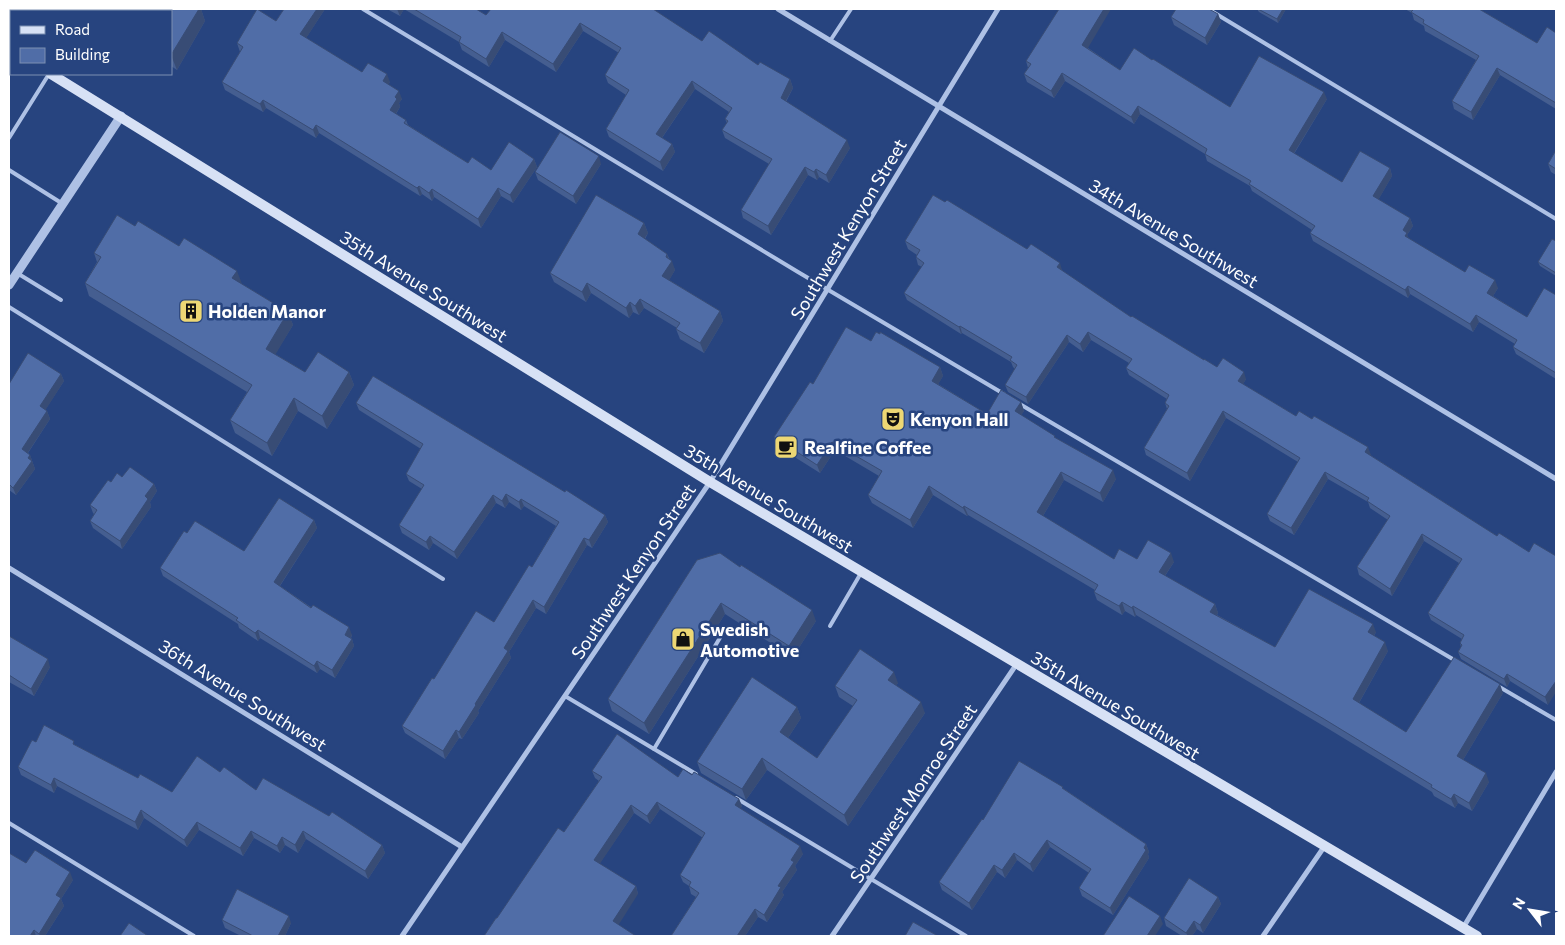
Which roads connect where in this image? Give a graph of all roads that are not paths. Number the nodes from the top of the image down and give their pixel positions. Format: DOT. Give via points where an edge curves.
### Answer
graph roads {
  1 [pos="363,9"];
  2 [pos="778,9"];
  3 [pos="851,9"];
  4 [pos="998,9"];
  5 [pos="1208,9"];
  6 [pos="830,41"];
  7 [pos="49,75"];
  8 [pos="52,75"];
  9 [pos="939,107"];
  10 [pos="121,116"];
  11 [pos="9,138"];
  12 [pos="9,170"];
  13 [pos="63,204"];
  14 [pos="1556,219"];
  15 [pos="17,273"];
  16 [pos="9,285"];
  17 [pos="827,290"];
  18 [pos="61,300"];
  19 [pos="9,307"];
  20 [pos="1556,480"];
  21 [pos="710,482"];
  22 [pos="9,568"];
  23 [pos="861,573"];
  24 [pos="443,579"];
  25 [pos="830,626"];
  26 [pos="721,636"];
  27 [pos="1016,665"];
  28 [pos="1465,666"];
  29 [pos="1490,681"];
  30 [pos="565,696"];
  31 [pos="1556,720"];
  32 [pos="654,749"];
  33 [pos="1556,772"];
  34 [pos="697,774"];
  35 [pos="731,795"];
  36 [pos="9,823"];
  37 [pos="462,846"];
  38 [pos="1324,846"];
  39 [pos="872,878"];
  40 [pos="1463,928"];
  41 [pos="194,936"];
  42 [pos="402,936"];
  43 [pos="832,936"];
  44 [pos="966,936"];
  45 [pos="1263,936"];
  46 [pos="1478,936"];
  1 -- 17 [label="lane"];
  2 -- 6 [label="street, 34th Avenue Southwest"];
  3 -- 6 [label="lane"];
  4 -- 9 [label="street, Southwest Kenyon Street"];
  5 -- 14 [label="lane"];
  6 -- 9 [label="street, 34th Avenue Southwest"];
  7 -- 11 [label="lane"];
  8 -- 10 [label="main road, 35th Avenue Southwest"];
  9 -- 17 [label="street, Southwest Kenyon Street"];
  9 -- 20 [label="street, 34th Avenue Southwest"];
  10 -- 13 [label="street"];
  10 -- 21 [label="main road, 35th Avenue Southwest"];
  12 -- 13 [label="lane"];
  13 -- 15 [label="street"];
  15 -- 16 [label="street"];
  15 -- 18 [label="lane"];
  17 -- 21 [label="street, Southwest Kenyon Street"];
  17 -- 28 [label="lane"];
  19 -- 24 [label="lane"];
  21 -- 23 [label="main road, 35th Avenue Southwest"];
  21 -- 30 [label="street, Southwest Kenyon Street"];
  22 -- 37 [label="street, 36th Avenue Southwest"];
  23 -- 25 [label="lane"];
  23 -- 27 [label="main road, 35th Avenue Southwest"];
  26 -- 32 [label="lane"];
  27 -- 38 [label="main road, 35th Avenue Southwest"];
  27 -- 39 [label="street, Southwest Monroe Street"];
  29 -- 31 [label="lane"];
  30 -- 32 [label="lane"];
  30 -- 37 [label="street, Southwest Kenyon Street"];
  32 -- 34 [label="lane"];
  33 -- 40 [label="street"];
  35 -- 39 [label="lane"];
  36 -- 41 [label="lane"];
  37 -- 42 [label="street, Southwest Kenyon Street"];
  38 -- 40 [label="main road, 35th Avenue Southwest"];
  38 -- 45 [label="street"];
  39 -- 43 [label="street, Southwest Monroe Street"];
  39 -- 44 [label="lane"];
  40 -- 46 [label="main road, 35th Avenue Southwest"];
}
